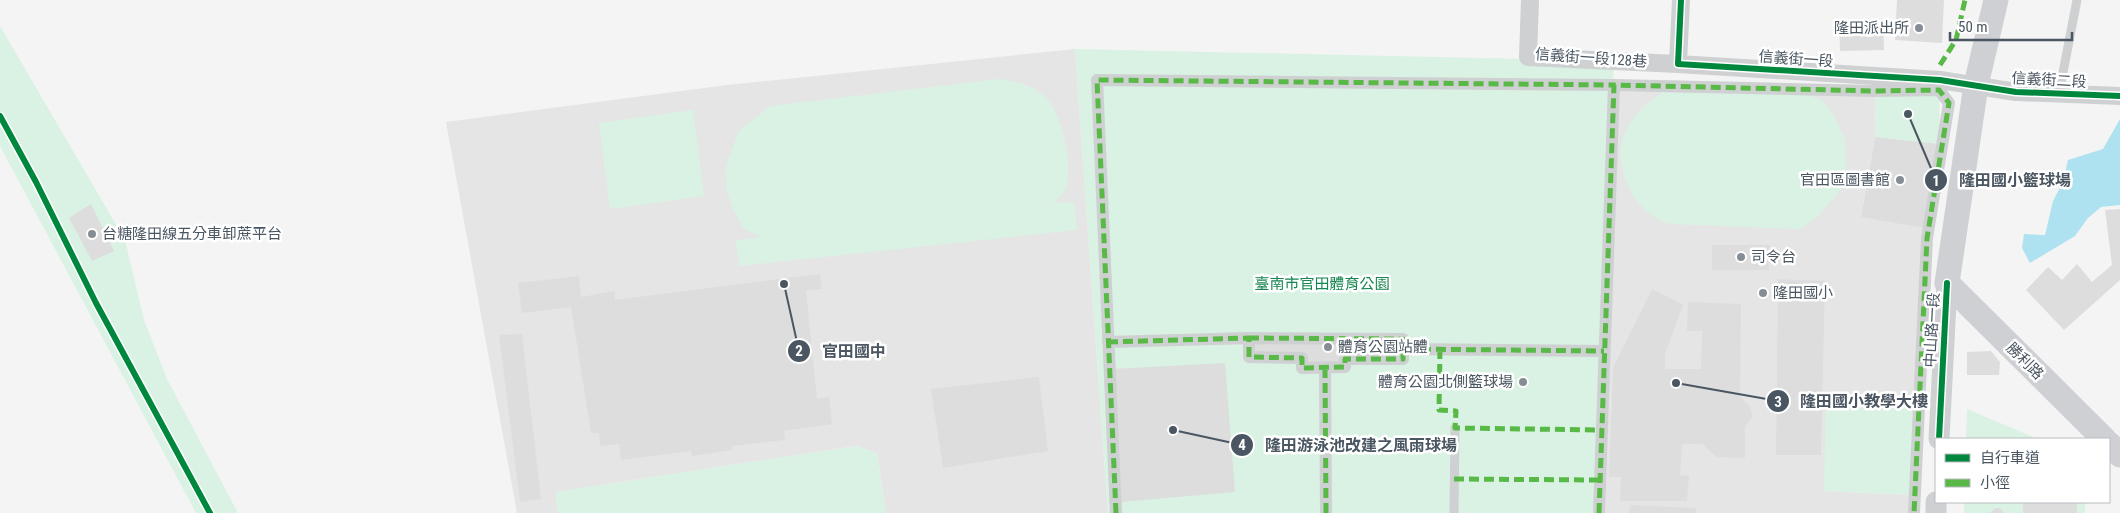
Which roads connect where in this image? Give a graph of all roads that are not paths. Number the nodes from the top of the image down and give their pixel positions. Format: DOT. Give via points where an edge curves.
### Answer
graph roads {
  1 [pos="1530,0"];
  2 [pos="1681,0"];
  3 [pos="1996,0"];
  4 [pos="2077,0"];
  5 [pos="1678,64"];
  6 [pos="1614,85"];
  7 [pos="1976,85"];
  8 [pos="2059,93"];
  9 [pos="2120,96"];
  10 [pos="1947,282"];
  11 [pos="1248,338"];
  12 [pos="1108,342"];
  13 [pos="1403,349"];
  14 [pos="1604,351"];
  15 [pos="1325,368"];
  16 [pos="1455,428"];
  17 [pos="1939,438"];
  18 [pos="2103,438"];
  19 [pos="2110,445"];
  20 [pos="2120,455"];
  21 [pos="1116,513"];
  22 [pos="1326,513"];
  23 [pos="1454,513"];
  24 [pos="1598,513"];
  25 [pos="1914,513"];
  1 -- 5 [label="street, 信義街一段128巷" via="1528,57"];
  2 -- 5 [label="street"];
  3 -- 7 [label="main road, 中山路一段"];
  4 -- 8 [label="lane"];
  5 -- 7 [label="street, 信義街一段"];
  6 -- 12 [label="street" via="1097,80"];
  6 -- 14 [label="street"];
  6 -- 25 [label="street" via="1939,90 1949,103 1927,238"];
  7 -- 8 [label="street, 信義街二段" via="2016,92"];
  7 -- 10 [label="main road, 中山路一段"];
  8 -- 9 [label="street, 信義街二段"];
  10 -- 17 [label="street, 中山路一段"];
  10 -- 18 [label="main road, 勝利路"];
  11 -- 12 [label="street"];
  11 -- 13 [label="street" via="1403,339"];
  11 -- 15 [label="street" via="1248,357 1302,358 1302,368"];
  12 -- 21 [label="street"];
  13 -- 14 [label="street"];
  13 -- 15 [label="street" via="1403,359 1345,359 1345,367"];
  14 -- 24 [label="street"];
  15 -- 22 [label="street"];
  16 -- 23 [label="lane"];
  19 -- 20 [label="main road"];
}
